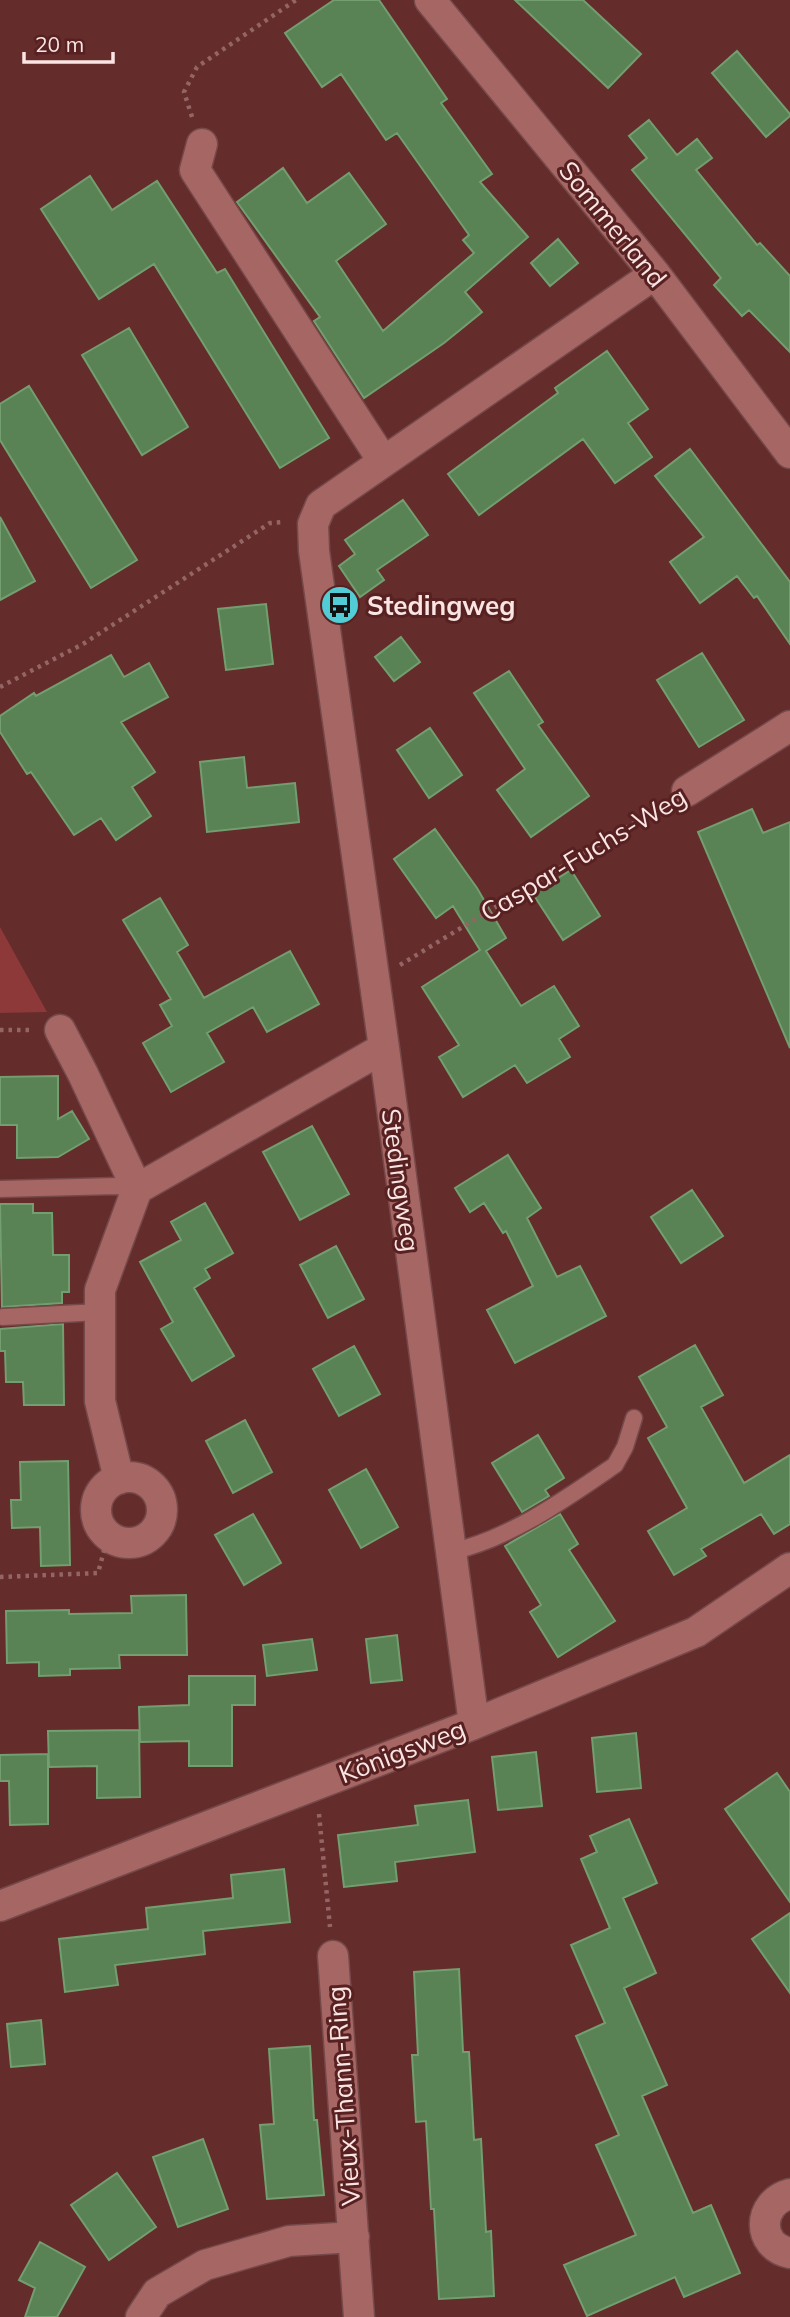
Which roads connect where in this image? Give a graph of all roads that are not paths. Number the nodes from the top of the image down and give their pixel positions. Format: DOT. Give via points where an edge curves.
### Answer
graph roads {
  1 [pos="430,0"];
  2 [pos="202,144"];
  3 [pos="655,274"];
  4 [pos="790,453"];
  5 [pos="383,461"];
  6 [pos="790,726"];
  7 [pos="687,791"];
  8 [pos="60,1030"];
  9 [pos="384,1048"];
  10 [pos="0,1189"];
  11 [pos="137,1189"];
  12 [pos="100,1312"];
  13 [pos="3,1317"];
  14 [pos="634,1418"];
  15 [pos="119,1479"];
  16 [pos="451,1552"];
  17 [pos="790,1568"];
  18 [pos="474,1724"];
  19 [pos="0,1906"];
  20 [pos="333,1956"];
  21 [pos="790,2194"];
  22 [pos="354,2237"];
  23 [pos="790,2253"];
  24 [pos="141,2317"];
  25 [pos="359,2317"];
  1 -- 3 [label="street, Sommerland"];
  2 -- 5 [label="street" via="195,170"];
  3 -- 4 [label="street, Sommerland"];
  3 -- 5 [label="street"];
  5 -- 9 [label="street, Stedingweg" via="321,505 313,524"];
  6 -- 7 [label="street, Caspar-Fuchs-Weg"];
  8 -- 11 [label="street"];
  9 -- 11 [label="street"];
  9 -- 16 [label="street, Stedingweg"];
  10 -- 11 [label="lane"];
  11 -- 12 [label="street" via="100,1290"];
  12 -- 13 [label="lane"];
  12 -- 15 [label="street" via="100,1401"];
  14 -- 16 [label="lane" via="615,1465 506,1534"];
  15 -- 15 [label="street" via="141,1480 151,1486 162,1506 157,1528 129,1544 108,1536 96,1509 103,1490"];
  16 -- 18 [label="street, Stedingweg"];
  17 -- 18 [label="street, Königsweg" via="696,1632"];
  18 -- 19 [label="street, Königsweg"];
  20 -- 22 [label="street, Vieux-Thann-Ring"];
  21 -- 23 [label="street" via="771,2205 765,2223 770,2242"];
  22 -- 24 [label="street, Vieux-Thann-Ring" via="289,2241 205,2265 157,2293"];
  22 -- 25 [label="street, Vieux-Thann-Ring"];
}
